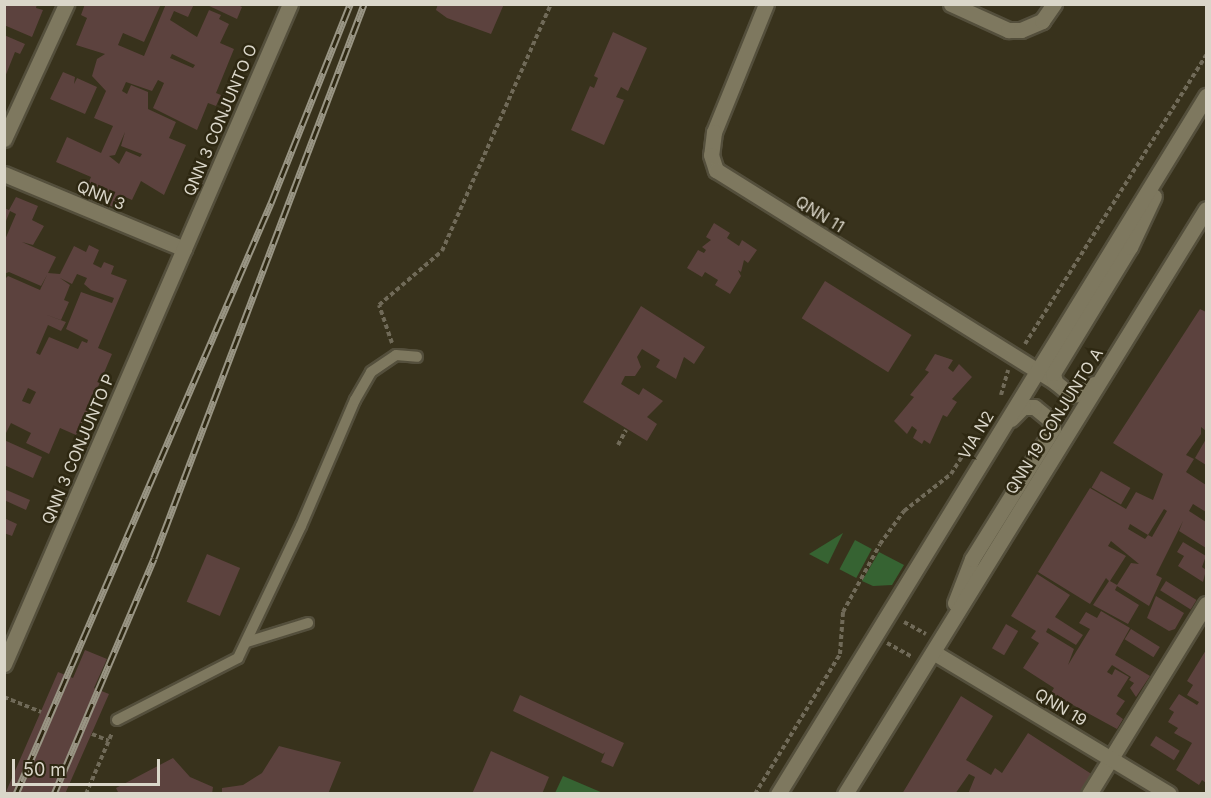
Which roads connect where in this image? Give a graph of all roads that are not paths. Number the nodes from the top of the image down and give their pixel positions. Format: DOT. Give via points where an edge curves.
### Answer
graph roads {
  1 [pos="66,4"];
  2 [pos="290,4"];
  3 [pos="766,4"];
  4 [pos="951,4"];
  5 [pos="1054,4"];
  6 [pos="1206,96"];
  7 [pos="1185,131"];
  8 [pos="4,139"];
  9 [pos="4,174"];
  10 [pos="1206,209"];
  11 [pos="184,249"];
  12 [pos="417,357"];
  13 [pos="1037,370"];
  14 [pos="1105,372"];
  15 [pos="1055,382"];
  16 [pos="999,431"];
  17 [pos="1206,604"];
  18 [pos="308,623"];
  19 [pos="247,642"];
  20 [pos="933,653"];
  21 [pos="4,664"];
  22 [pos="117,720"];
  23 [pos="1111,757"];
  24 [pos="779,793"];
  25 [pos="845,794"];
  26 [pos="1089,794"];
  27 [pos="1169,794"];
  1 -- 8 [label="street"];
  2 -- 11 [label="street, QNN 3 CONJUNTO O"];
  3 -- 13 [label="street, QNN 11" via="714,132 711,156 716,170"];
  4 -- 5 [label="street" via="1008,30 1021,30 1042,21"];
  6 -- 7 [label="street, VIA N2"];
  7 -- 13 [label="street, VIA N2"];
  7 -- 15 [label="street" via="1130,247 1053,373"];
  9 -- 11 [label="street, QNN 3"];
  10 -- 14 [label="street, QNN 19 CONJUNTO A"];
  11 -- 21 [label="street, QNN 3 CONJUNTO P"];
  12 -- 19 [label="lane" via="396,355 371,372"];
  13 -- 15 [label="street, QNN 11"];
  13 -- 16 [label="street, VIA N2"];
  14 -- 15 [label="street, QNN 11" via="1077,395 1071,395"];
  14 -- 20 [label="street, QNN 19 CONJUNTO A"];
  16 -- 20 [label="street" via="1023,407 1034,407 1049,419 1053,429 972,559"];
  16 -- 24 [label="street, VIA N2"];
  17 -- 23 [label="street"];
  18 -- 19 [label="lane"];
  19 -- 22 [label="lane" via="238,658"];
  20 -- 23 [label="street, QNN 19"];
  20 -- 25 [label="street"];
  23 -- 26 [label="street"];
  23 -- 27 [label="street, QNN 19"];
}
